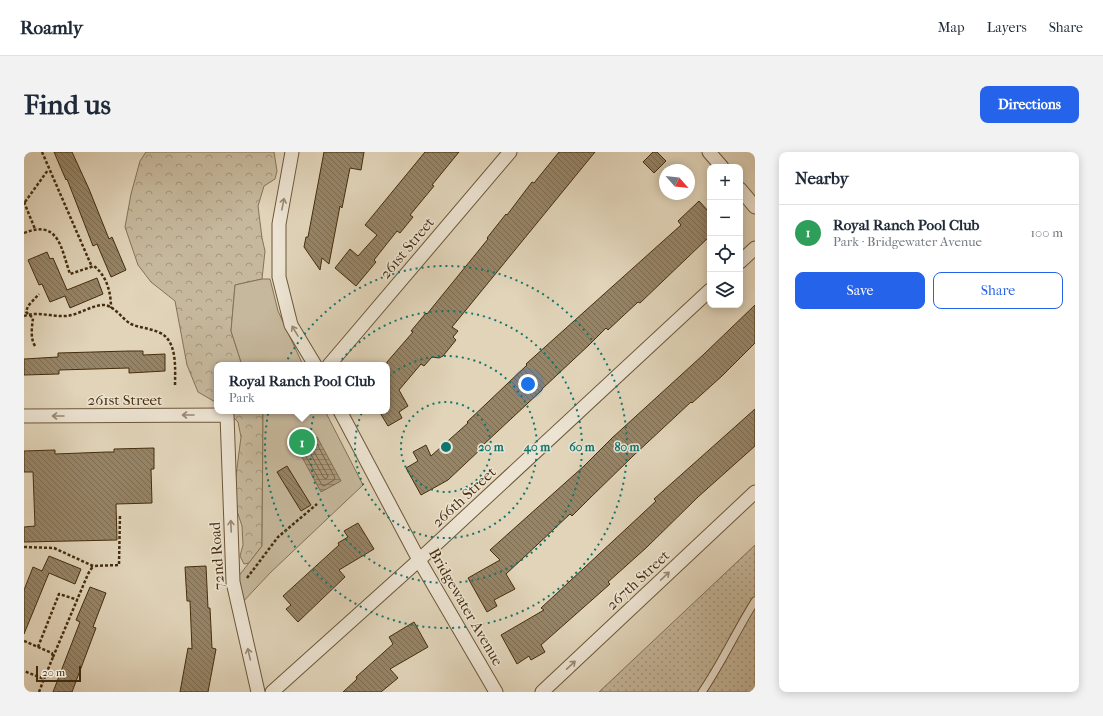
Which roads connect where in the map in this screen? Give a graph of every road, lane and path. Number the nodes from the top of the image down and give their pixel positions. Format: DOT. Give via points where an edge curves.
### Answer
graph roads {
  1 [pos="42,152"];
  2 [pos="292,152"];
  3 [pos="510,152"];
  4 [pos="709,152"];
  5 [pos="719,164"];
  6 [pos="48,170"];
  7 [pos="743,193"];
  8 [pos="24,202"];
  9 [pos="755,207"];
  10 [pos="35,229"];
  11 [pos="24,233"];
  12 [pos="755,248"];
  13 [pos="743,259"];
  14 [pos="92,267"];
  15 [pos="707,293"];
  16 [pos="39,294"];
  17 [pos="111,308"];
  18 [pos="28,314"];
  19 [pos="24,316"];
  20 [pos="35,346"];
  21 [pos="313,362"];
  22 [pos="332,362"];
  23 [pos="175,386"];
  24 [pos="342,414"];
  25 [pos="227,415"];
  26 [pos="24,416"];
  27 [pos="755,492"];
  28 [pos="317,504"];
  29 [pos="120,514"];
  30 [pos="24,547"];
  31 [pos="420,560"];
  32 [pos="93,566"];
  33 [pos="235,593"];
  34 [pos="78,600"];
  35 [pos="755,601"];
  36 [pos="24,641"];
  37 [pos="38,647"];
  38 [pos="53,657"];
  39 [pos="24,672"];
  40 [pos="44,679"];
  41 [pos="39,692"];
  42 [pos="258,692"];
  43 [pos="272,692"];
  44 [pos="496,692"];
  45 [pos="542,692"];
  46 [pos="702,692"];
  1 -- 6 [label="path"];
  21 -- 2 [label="street, one-way" via="291,325 279,277 279,224"];
  3 -- 22 [label="street, 261st Street"];
  4 -- 5 [label="street"];
  6 -- 8 [label="path"];
  6 -- 14 [label="path"];
  7 -- 9 [label="street"];
  8 -- 10 [label="path"];
  10 -- 11 [label="path"];
  10 -- 14 [label="path" via="42,228 53,232 58,239 70,274"];
  12 -- 13 [label="street"];
  14 -- 17 [label="path" via="101,272 111,297"];
  15 -- 31 [label="street, 266th Street"];
  16 -- 18 [label="path" via="28,306"];
  17 -- 18 [label="path" via="106,305 97,306 69,316"];
  17 -- 23 [label="path" via="132,325 158,331 164,335 173,349"];
  18 -- 19 [label="path"];
  18 -- 20 [label="path" via="33,318 32,342"];
  24 -- 31 [label="street, Bridgewater Avenue"];
  25 -- 26 [label="street, 261st Street, one-way"];
  33 -- 25 [label="street, 72nd Road, one-way"];
  45 -- 27 [label="street, 267th Street, one-way"];
  28 -- 33 [label="path" via="278,537"];
  29 -- 32 [label="path" via="119,565"];
  30 -- 32 [label="path" via="54,548"];
  31 -- 43 [label="street, 266th Street"];
  31 -- 44 [label="street, Bridgewater Avenue"];
  32 -- 34 [label="path"];
  42 -- 33 [label="street, 72nd Road, one-way"];
  34 -- 37 [label="path" via="59,594"];
  34 -- 38 [label="path"];
  35 -- 46 [label="lane"];
  36 -- 37 [label="path"];
  37 -- 38 [label="path" via="52,653"];
  38 -- 40 [label="path"];
  39 -- 40 [label="path"];
  40 -- 41 [label="path"];
}
